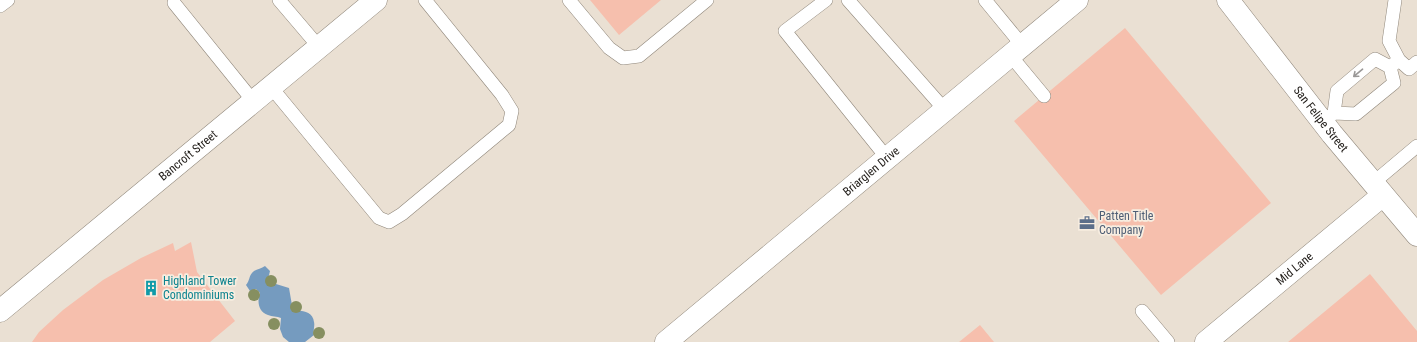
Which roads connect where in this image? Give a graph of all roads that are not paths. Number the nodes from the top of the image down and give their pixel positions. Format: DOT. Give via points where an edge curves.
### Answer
graph roads {
  1 [pos="8,0"];
  2 [pos="279,0"];
  3 [pos="376,0"];
  4 [pos="425,0"];
  5 [pos="569,0"];
  6 [pos="707,0"];
  7 [pos="826,0"];
  8 [pos="848,0"];
  9 [pos="985,0"];
  10 [pos="1228,0"];
  11 [pos="1396,0"];
  12 [pos="1073,1"];
  13 [pos="174,3"];
  14 [pos="0,6"];
  15 [pos="319,47"];
  16 [pos="1016,50"];
  17 [pos="1394,63"];
  18 [pos="1413,65"];
  19 [pos="271,87"];
  20 [pos="1044,96"];
  21 [pos="254,102"];
  22 [pos="945,110"];
  23 [pos="1328,118"];
  24 [pos="1417,146"];
  25 [pos="887,158"];
  26 [pos="1378,189"];
  27 [pos="1417,235"];
  28 [pos="0,311"];
  29 [pos="1142,311"];
  30 [pos="666,342"];
  31 [pos="1168,342"];
  32 [pos="1206,342"];
  1 -- 14 [label="lane"];
  2 -- 15 [label="lane"];
  3 -- 15 [label="street, Bancroft Street"];
  4 -- 19 [label="lane" via="512,111 509,125 497,137 389,222 379,218"];
  5 -- 6 [label="lane" via="609,48 623,58 639,56"];
  7 -- 25 [label="lane" via="785,31"];
  8 -- 22 [label="lane"];
  9 -- 16 [label="lane"];
  10 -- 23 [label="street, San Felipe Street"];
  11 -- 17 [label="lane" via="1389,41"];
  12 -- 16 [label="street, Briarglen Drive"];
  13 -- 21 [label="lane"];
  15 -- 19 [label="street, Bancroft Street"];
  16 -- 20 [label="lane"];
  16 -- 22 [label="street, Briarglen Drive"];
  17 -- 18 [label="lane"];
  17 -- 23 [label="lane" via="1394,83 1356,114"];
  17 -- 23 [label="lane, one-way" via="1375,59 1360,71 1336,91"];
  19 -- 21 [label="street, Bancroft Street"];
  21 -- 28 [label="street, Bancroft Street"];
  22 -- 25 [label="street, Briarglen Drive"];
  23 -- 26 [label="street, San Felipe Street"];
  24 -- 26 [label="lane"];
  25 -- 30 [label="street, Briarglen Drive"];
  26 -- 27 [label="street, San Felipe Street"];
  26 -- 32 [label="street, Mid Lane"];
  29 -- 31 [label="lane"];
}
